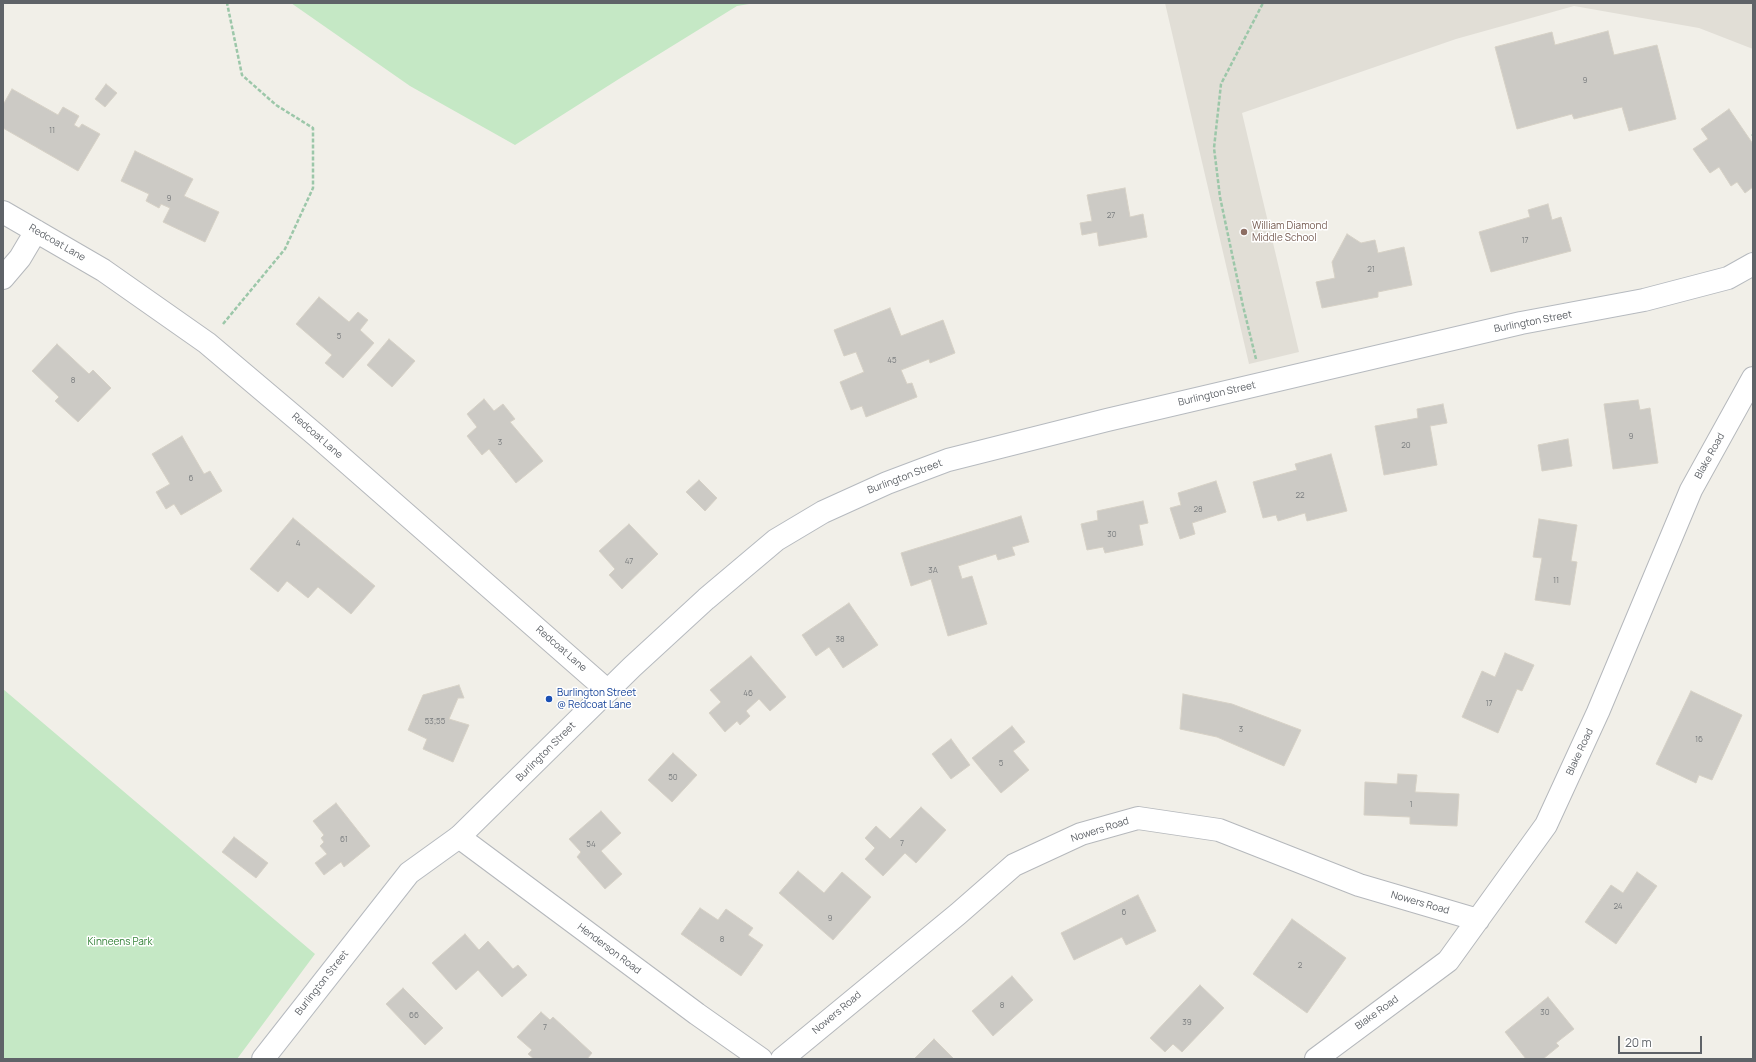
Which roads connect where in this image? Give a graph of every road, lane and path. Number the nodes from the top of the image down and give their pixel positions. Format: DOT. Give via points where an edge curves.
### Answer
graph roads {
  1 [pos="227,3"];
  2 [pos="1263,3"];
  3 [pos="3,212"];
  4 [pos="36,231"];
  5 [pos="1753,264"];
  6 [pos="3,278"];
  7 [pos="208,343"];
  8 [pos="1753,378"];
  9 [pos="1262,384"];
  10 [pos="608,691"];
  11 [pos="459,837"];
  12 [pos="1478,920"];
  13 [pos="263,1059"];
  14 [pos="761,1059"];
  15 [pos="782,1059"];
  16 [pos="1316,1059"];
  1 -- 7 [label="path" via="242,75 276,105 313,128 314,188 285,249"];
  2 -- 9 [label="path" via="1221,84 1214,148 1220,197"];
  3 -- 4 [label="street, Redcoat Lane"];
  4 -- 6 [label="street" via="20,258"];
  4 -- 7 [label="street, Redcoat Lane" via="103,270"];
  5 -- 9 [label="street, Burlington Street" via="1728,278 1644,300 1521,323"];
  7 -- 10 [label="street, Redcoat Lane"];
  8 -- 12 [label="street, Blake Road" via="1691,490 1598,712 1546,825"];
  9 -- 10 [label="street, Burlington Street" via="948,460 887,483 823,512 776,540 706,599"];
  10 -- 11 [label="street, Burlington Street"];
  11 -- 13 [label="street, Burlington Street" via="409,873"];
  11 -- 14 [label="street, Henderson Road"];
  12 -- 15 [label="street, Nowers Road" via="1358,885 1219,830 1138,818 1081,834 1014,865"];
  12 -- 16 [label="street, Blake Road" via="1448,961"];
}
